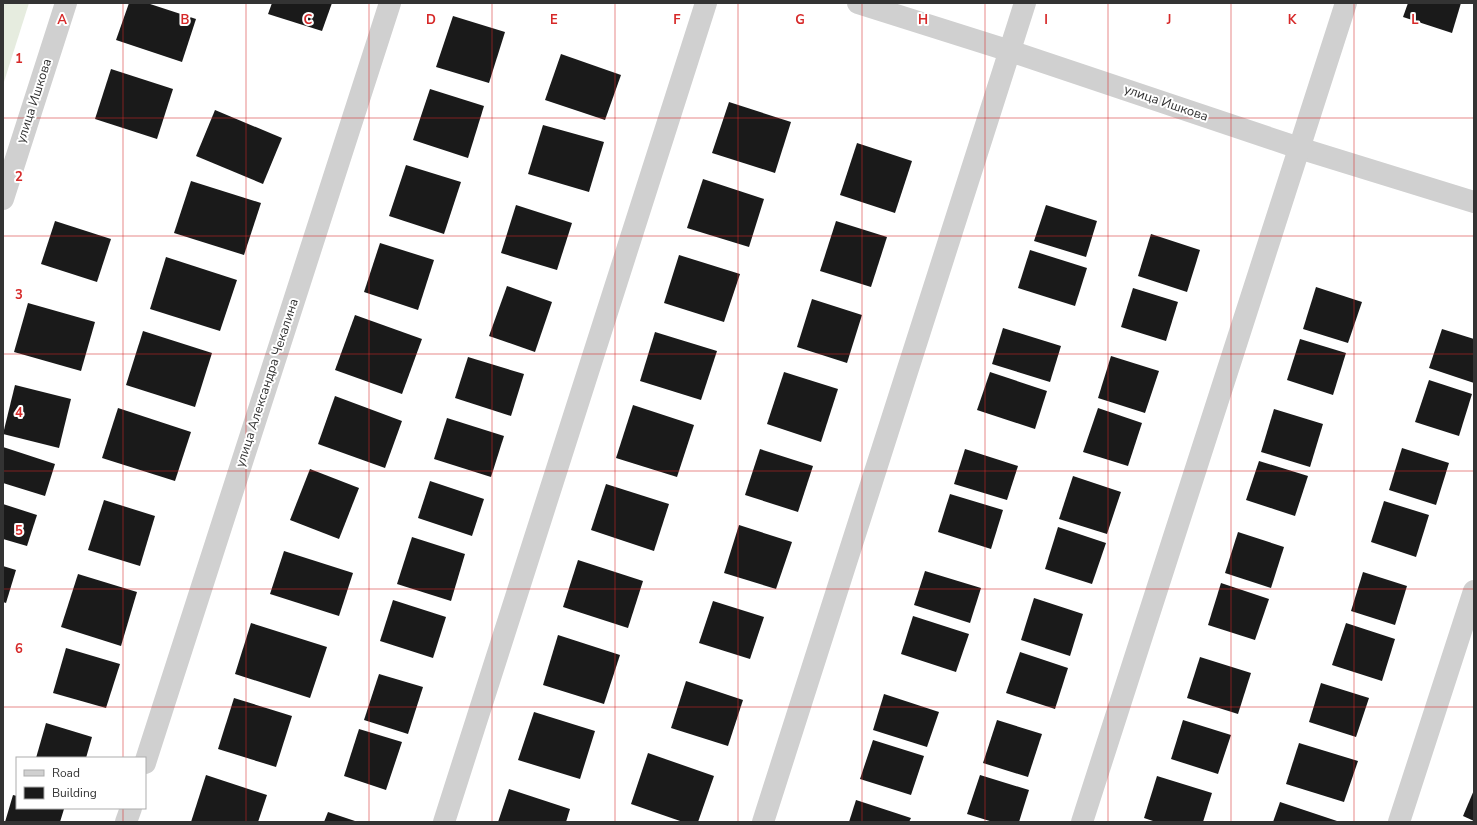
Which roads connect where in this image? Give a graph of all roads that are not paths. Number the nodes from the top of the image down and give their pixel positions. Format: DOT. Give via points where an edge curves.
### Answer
graph roads {
  1 [pos="66,3"];
  2 [pos="390,3"];
  3 [pos="706,3"];
  4 [pos="858,3"];
  5 [pos="1025,3"];
  6 [pos="1346,3"];
  7 [pos="1010,51"];
  8 [pos="1299,148"];
  9 [pos="3,199"];
  10 [pos="1474,202"];
  11 [pos="1474,591"];
  12 [pos="146,760"];
  13 [pos="130,809"];
  14 [pos="126,822"];
  15 [pos="444,822"];
  16 [pos="763,822"];
  17 [pos="1082,822"];
  18 [pos="1399,822"];
  1 -- 9 [label="street, улица Ишкова"];
  2 -- 12 [label="street, улица Александра Чекалина"];
  3 -- 15 [label="street"];
  4 -- 7 [label="street, улица Ишкова"];
  5 -- 7 [label="street"];
  6 -- 8 [label="street"];
  7 -- 8 [label="street, улица Ишкова"];
  7 -- 16 [label="street"];
  8 -- 10 [label="street, улица Ишкова"];
  8 -- 17 [label="street"];
  11 -- 18 [label="street"];
  13 -- 14 [label="street"];
}
